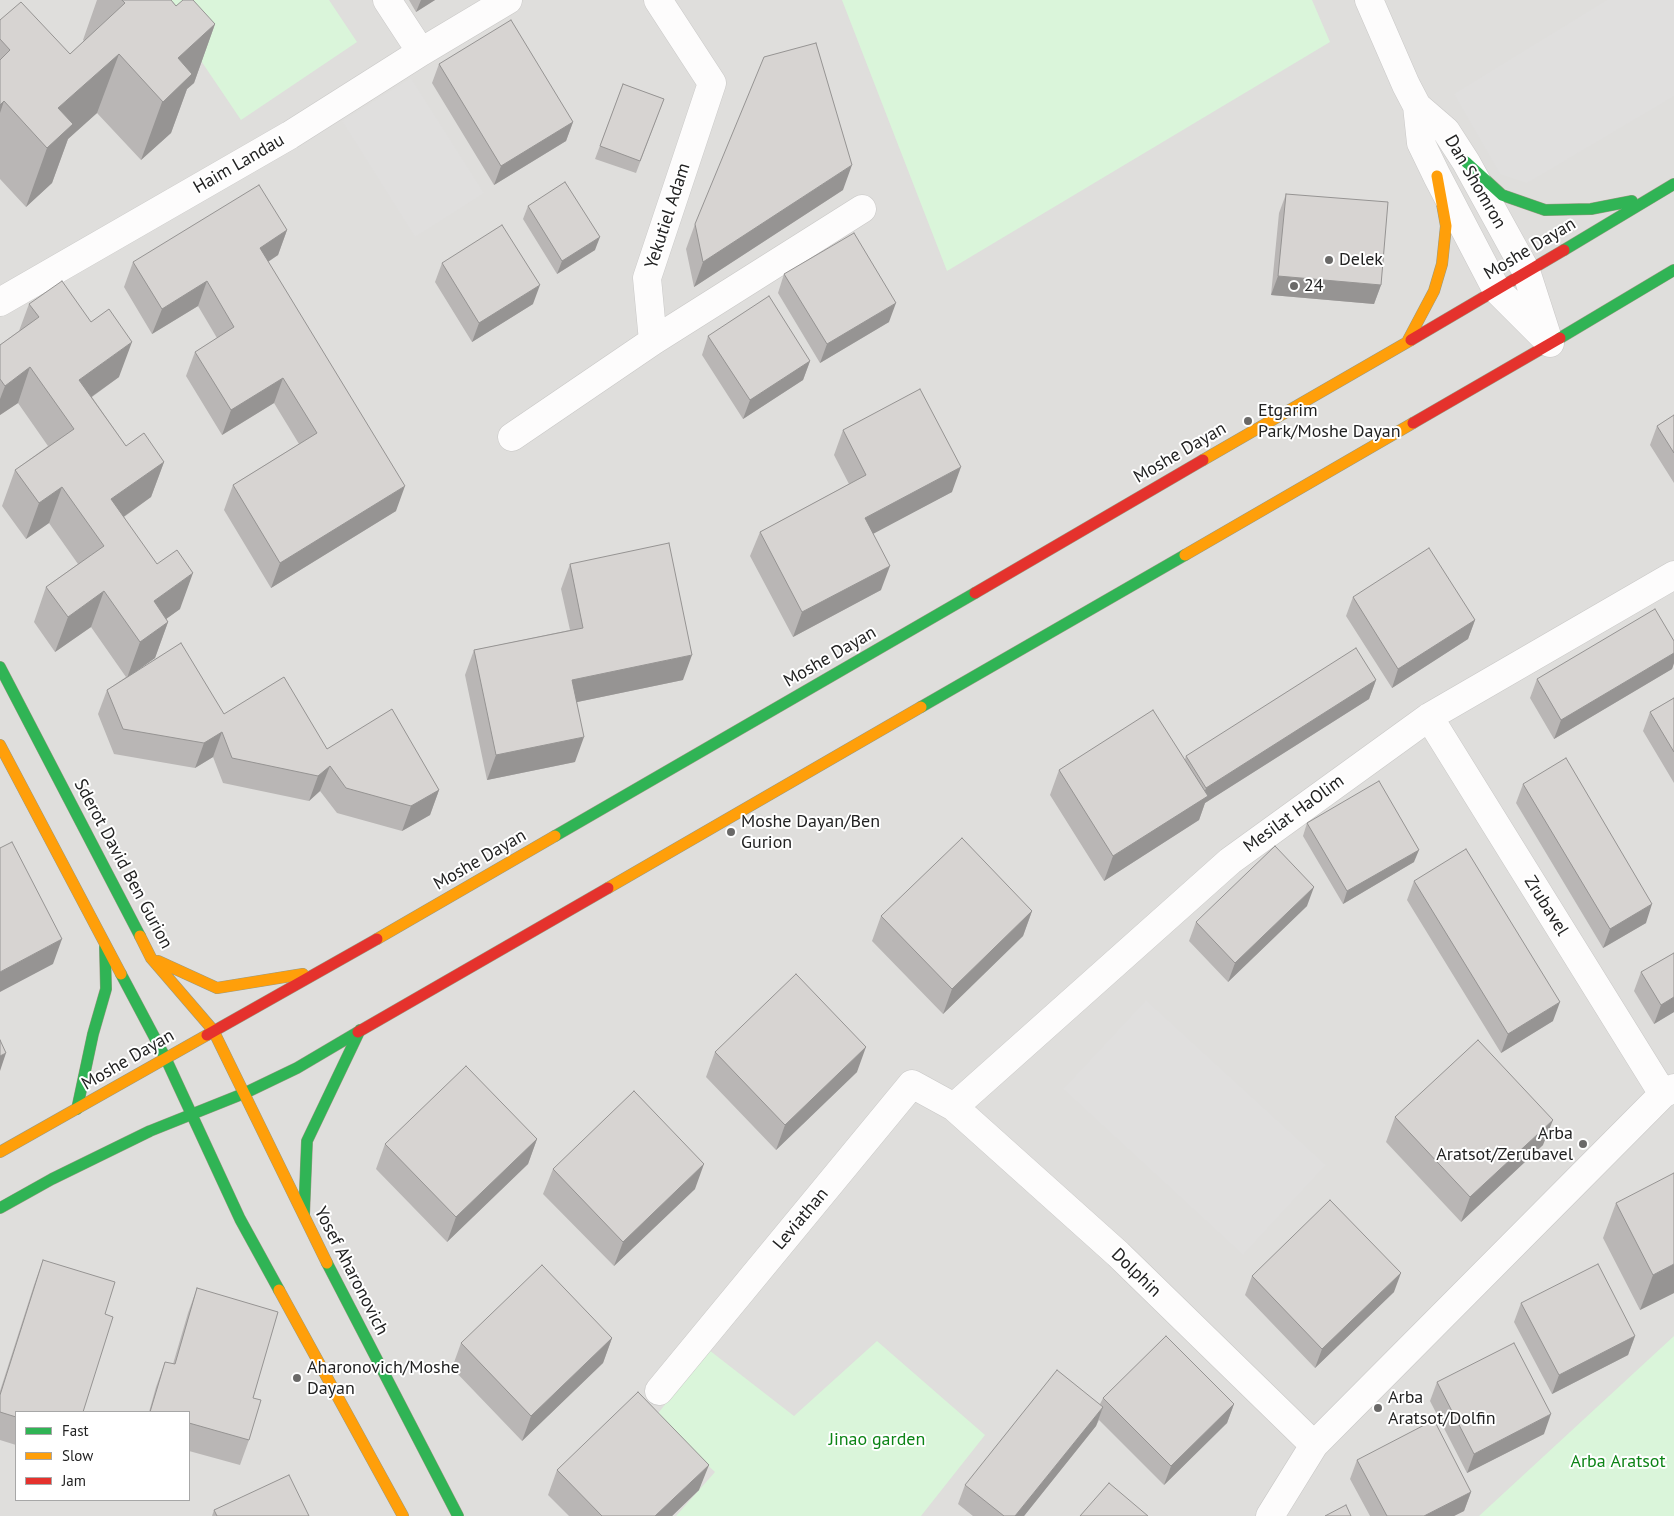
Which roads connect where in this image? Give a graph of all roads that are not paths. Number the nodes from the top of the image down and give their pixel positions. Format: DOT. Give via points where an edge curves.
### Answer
graph roads {
  1 [pos="386,0"];
  2 [pos="508,0"];
  3 [pos="658,0"];
  4 [pos="1369,0"];
  5 [pos="421,52"];
  6 [pos="1417,106"];
  7 [pos="1466,162"];
  8 [pos="1437,176"];
  9 [pos="1674,184"];
  10 [pos="1651,197"];
  11 [pos="862,209"];
  12 [pos="1674,270"];
  13 [pos="1526,271"];
  14 [pos="1496,288"];
  15 [pos="0,302"];
  16 [pos="653,340"];
  17 [pos="1407,342"];
  18 [pos="1550,343"];
  19 [pos="512,437"];
  20 [pos="1674,574"];
  21 [pos="0,667"];
  22 [pos="1429,717"];
  23 [pos="0,745"];
  24 [pos="104,941"];
  25 [pos="151,958"];
  26 [pos="324,970"];
  27 [pos="213,1030"];
  28 [pos="360,1030"];
  29 [pos="166,1059"];
  30 [pos="1669,1091"];
  31 [pos="245,1093"];
  32 [pos="954,1107"];
  33 [pos="77,1109"];
  34 [pos="191,1113"];
  35 [pos="0,1152"];
  36 [pos="0,1208"];
  37 [pos="304,1219"];
  38 [pos="659,1391"];
  39 [pos="1314,1445"];
  40 [pos="403,1516"];
  41 [pos="458,1516"];
  42 [pos="1270,1516"];
  1 -- 5 [label="street"];
  2 -- 5 [label="street"];
  3 -- 16 [label="street, Yekutiel Adam" via="712,83 647,278"];
  4 -- 6 [label="street, Dan Shomron"];
  5 -- 15 [label="street, Haim Landau" via="290,135"];
  6 -- 7 [label="street, Dan Shomron" via="1446,131"];
  6 -- 8 [label="street, Dan Shomron" via="1421,143"];
  7 -- 10 [label="main road" via="1502,195 1545,210 1591,209"];
  7 -- 13 [label="street, Dan Shomron"];
  8 -- 14 [label="street, Dan Shomron"];
  8 -- 17 [label="main road" via="1446,226 1442,264 1434,290"];
  9 -- 10 [label="main road, Moshe Dayan"];
  10 -- 13 [label="main road, Moshe Dayan"];
  11 -- 16 [label="street"];
  12 -- 18 [label="main road"];
  13 -- 14 [label="main road, Moshe Dayan"];
  13 -- 18 [label="street, Dan Shomron"];
  14 -- 17 [label="main road, Moshe Dayan"];
  14 -- 18 [label="street, Dan Shomron"];
  16 -- 19 [label="street"];
  17 -- 26 [label="main road, Moshe Dayan"];
  18 -- 28 [label="main road"];
  20 -- 22 [label="street, Mesilat HaOlim"];
  21 -- 25 [label="main road, Sderot David Ben Gurion"];
  22 -- 30 [label="street, Zrubavel"];
  22 -- 32 [label="street, Mesilat HaOlim" via="1230,861"];
  23 -- 24 [label="main road"];
  24 -- 29 [label="main road"];
  24 -- 33 [label="main road" via="106,989"];
  25 -- 26 [label="main road" via="217,988"];
  25 -- 27 [label="main road, Sderot David Ben Gurion"];
  26 -- 27 [label="main road, Moshe Dayan"];
  27 -- 29 [label="main road, Moshe Dayan"];
  27 -- 31 [label="main road, Sderot David Ben Gurion"];
  28 -- 31 [label="main road" via="297,1068"];
  28 -- 37 [label="main road" via="307,1141"];
  29 -- 33 [label="main road, Moshe Dayan"];
  29 -- 34 [label="main road"];
  30 -- 39 [label="street"];
  31 -- 34 [label="main road"];
  31 -- 37 [label="main road, Yosef Aharonovich"];
  32 -- 38 [label="street, Leviathan" via="912,1084"];
  32 -- 39 [label="street, Dolphin" via="1118,1254"];
  33 -- 35 [label="main road, Moshe Dayan"];
  34 -- 36 [label="main road" via="52,1179"];
  34 -- 40 [label="main road" via="240,1219"];
  37 -- 41 [label="main road, Yosef Aharonovich"];
  39 -- 42 [label="street"];
}
